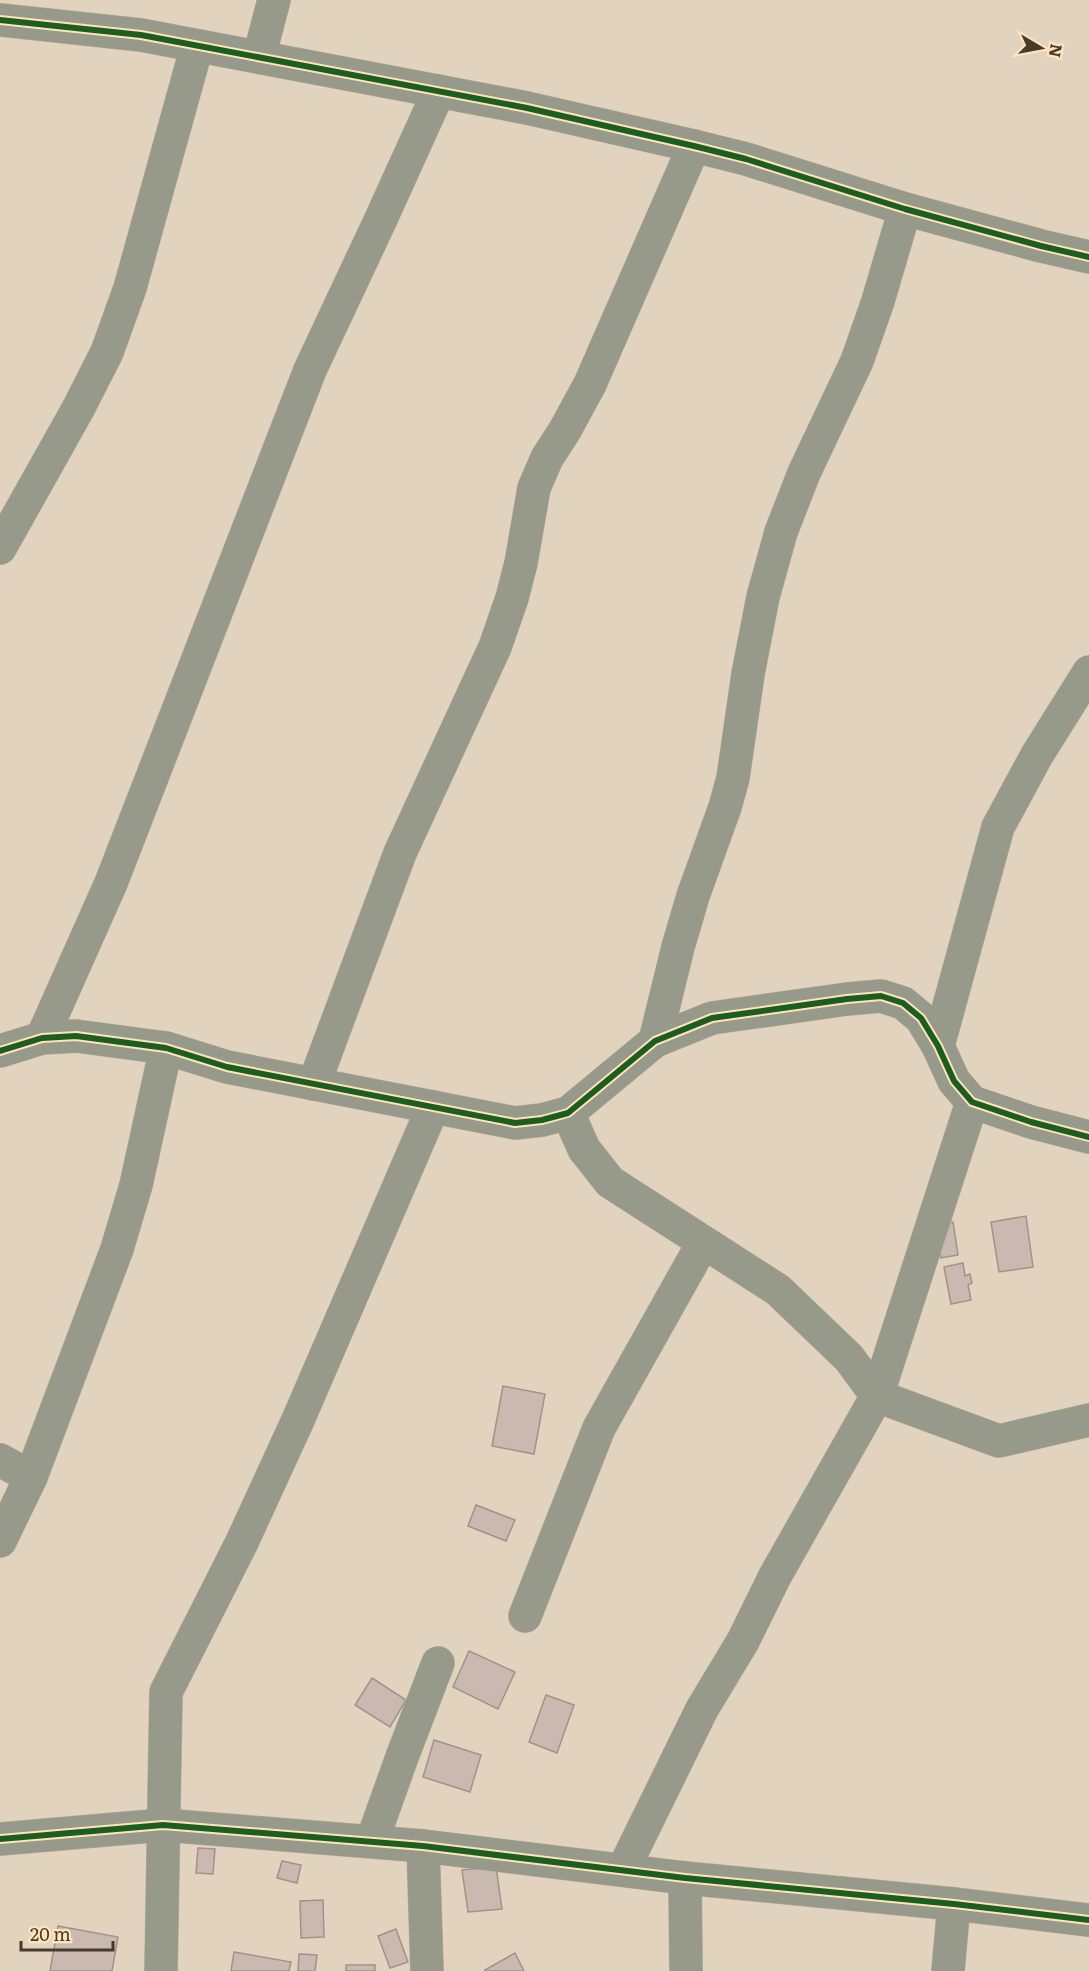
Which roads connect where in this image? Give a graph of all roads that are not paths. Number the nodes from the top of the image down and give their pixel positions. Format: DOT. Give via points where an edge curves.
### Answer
graph roads {
  1 [pos="274,0"];
  2 [pos="0,20"];
  3 [pos="197,46"];
  4 [pos="259,57"];
  5 [pos="439,91"];
  6 [pos="694,146"];
  7 [pos="905,209"];
  8 [pos="1089,257"];
  9 [pos="0,548"];
  10 [pos="1089,672"];
  11 [pos="42,1038"];
  12 [pos="655,1041"];
  13 [pos="938,1046"];
  14 [pos="166,1048"];
  15 [pos="0,1051"];
  16 [pos="314,1084"];
  17 [pos="972,1102"];
  18 [pos="433,1107"];
  19 [pos="568,1113"];
  20 [pos="1089,1137"];
  21 [pos="703,1243"];
  22 [pos="877,1396"];
  23 [pos="1089,1420"];
  24 [pos="0,1460"];
  25 [pos="31,1477"];
  26 [pos="0,1541"];
  27 [pos="525,1616"];
  28 [pos="438,1663"];
  29 [pos="164,1825"];
  30 [pos="0,1839"];
  31 [pos="372,1841"];
  32 [pos="423,1846"];
  33 [pos="623,1870"];
  34 [pos="685,1878"];
  35 [pos="954,1904"];
  36 [pos="1089,1920"];
  37 [pos="161,1971"];
  38 [pos="427,1971"];
  39 [pos="686,1971"];
  40 [pos="948,1971"];
  1 -- 4 [label="street"];
  2 -- 3 [label="street" via="141,35"];
  3 -- 4 [label="street"];
  3 -- 9 [label="street" via="130,288 107,352"];
  4 -- 5 [label="street"];
  5 -- 6 [label="street"];
  5 -- 11 [label="street" via="309,370 111,883"];
  6 -- 7 [label="street"];
  6 -- 16 [label="street" via="590,384 534,488 521,563 495,647 400,854"];
  7 -- 8 [label="street"];
  7 -- 12 [label="street" via="857,361 781,532 763,597 733,778 693,896"];
  10 -- 13 [label="street" via="998,827"];
  11 -- 14 [label="street" via="76,1036"];
  11 -- 15 [label="street"];
  12 -- 13 [label="street" via="711,1018 881,996 903,1003 921,1018"];
  12 -- 19 [label="street"];
  13 -- 17 [label="street" via="954,1081"];
  14 -- 16 [label="street" via="227,1067"];
  14 -- 25 [label="street" via="136,1185 117,1249"];
  16 -- 18 [label="street"];
  17 -- 20 [label="street"];
  17 -- 22 [label="street"];
  18 -- 19 [label="street" via="515,1123"];
  18 -- 29 [label="street" via="298,1420 166,1692"];
  19 -- 21 [label="street" via="584,1149 610,1182"];
  21 -- 22 [label="street" via="778,1290 849,1358"];
  21 -- 27 [label="street" via="599,1428"];
  22 -- 23 [label="street" via="999,1440"];
  22 -- 33 [label="street" via="702,1709"];
  24 -- 25 [label="street"];
  25 -- 26 [label="street"];
  28 -- 31 [label="street"];
  29 -- 30 [label="street"];
  29 -- 31 [label="street"];
  29 -- 37 [label="street"];
  31 -- 32 [label="street"];
  32 -- 33 [label="street"];
  32 -- 38 [label="street"];
  33 -- 34 [label="street"];
  34 -- 35 [label="street"];
  34 -- 39 [label="street"];
  35 -- 36 [label="street"];
  35 -- 40 [label="street"];
}
